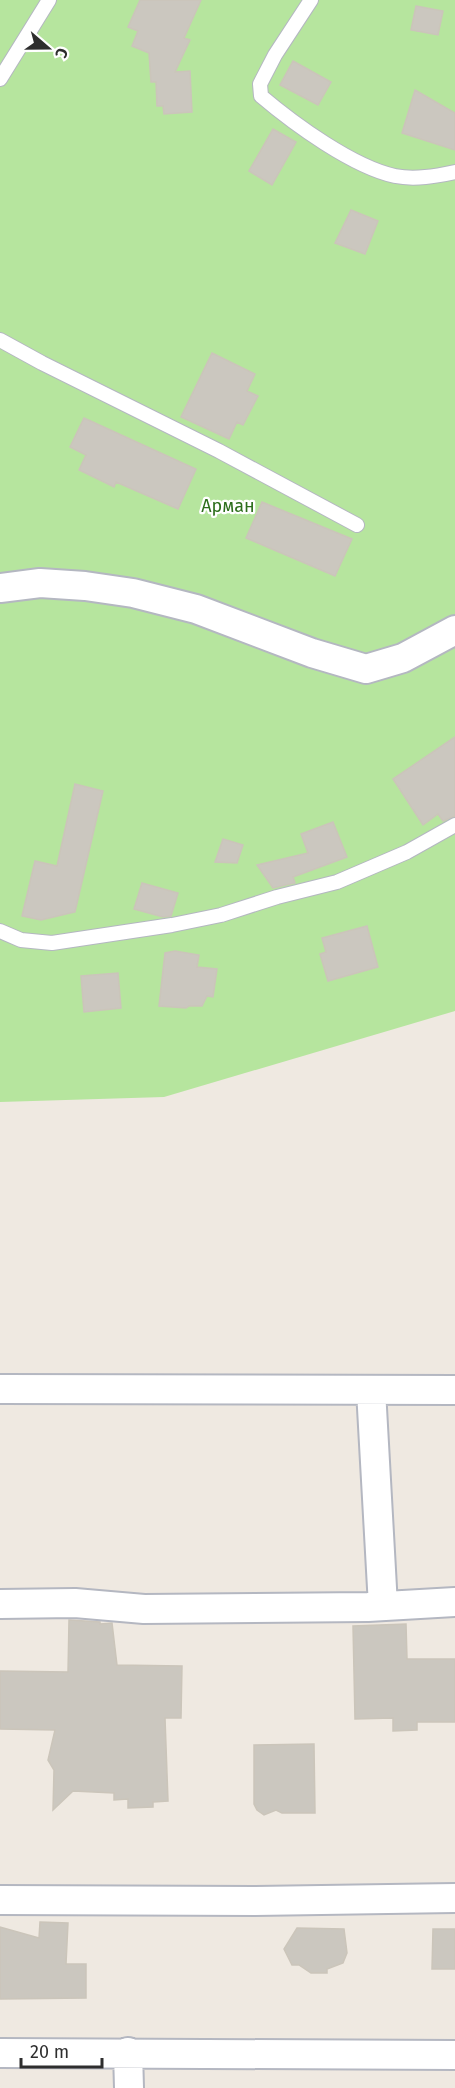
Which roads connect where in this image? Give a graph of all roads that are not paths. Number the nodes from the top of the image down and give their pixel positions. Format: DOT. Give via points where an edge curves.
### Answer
graph roads {
  1 [pos="49,0"];
  2 [pos="311,0"];
  3 [pos="0,79"];
  4 [pos="455,172"];
  5 [pos="0,340"];
  6 [pos="357,525"];
  7 [pos="0,588"];
  8 [pos="455,630"];
  9 [pos="455,825"];
  10 [pos="0,931"];
  11 [pos="0,1389"];
  12 [pos="371,1390"];
  13 [pos="455,1390"];
  14 [pos="455,1602"];
  15 [pos="0,1604"];
  16 [pos="383,1606"];
  17 [pos="455,1898"];
  18 [pos="0,1900"];
  19 [pos="128,2052"];
  20 [pos="0,2053"];
  21 [pos="455,2055"];
  22 [pos="129,2088"];
  1 -- 3 [label="lane"];
  2 -- 4 [label="lane" via="260,84 261,96 293,123 360,163 396,176 432,177"];
  5 -- 6 [label="lane"];
  7 -- 8 [label="street" via="40,583 133,593 196,609 366,669 403,658"];
  9 -- 10 [label="lane" via="407,852 337,882 221,915 52,943 21,940"];
  11 -- 12 [label="street"];
  12 -- 13 [label="street"];
  12 -- 16 [label="street"];
  14 -- 16 [label="street"];
  15 -- 16 [label="street" via="75,1603 144,1609"];
  17 -- 18 [label="street"];
  19 -- 20 [label="street"];
  19 -- 21 [label="street"];
  19 -- 22 [label="street"];
}
